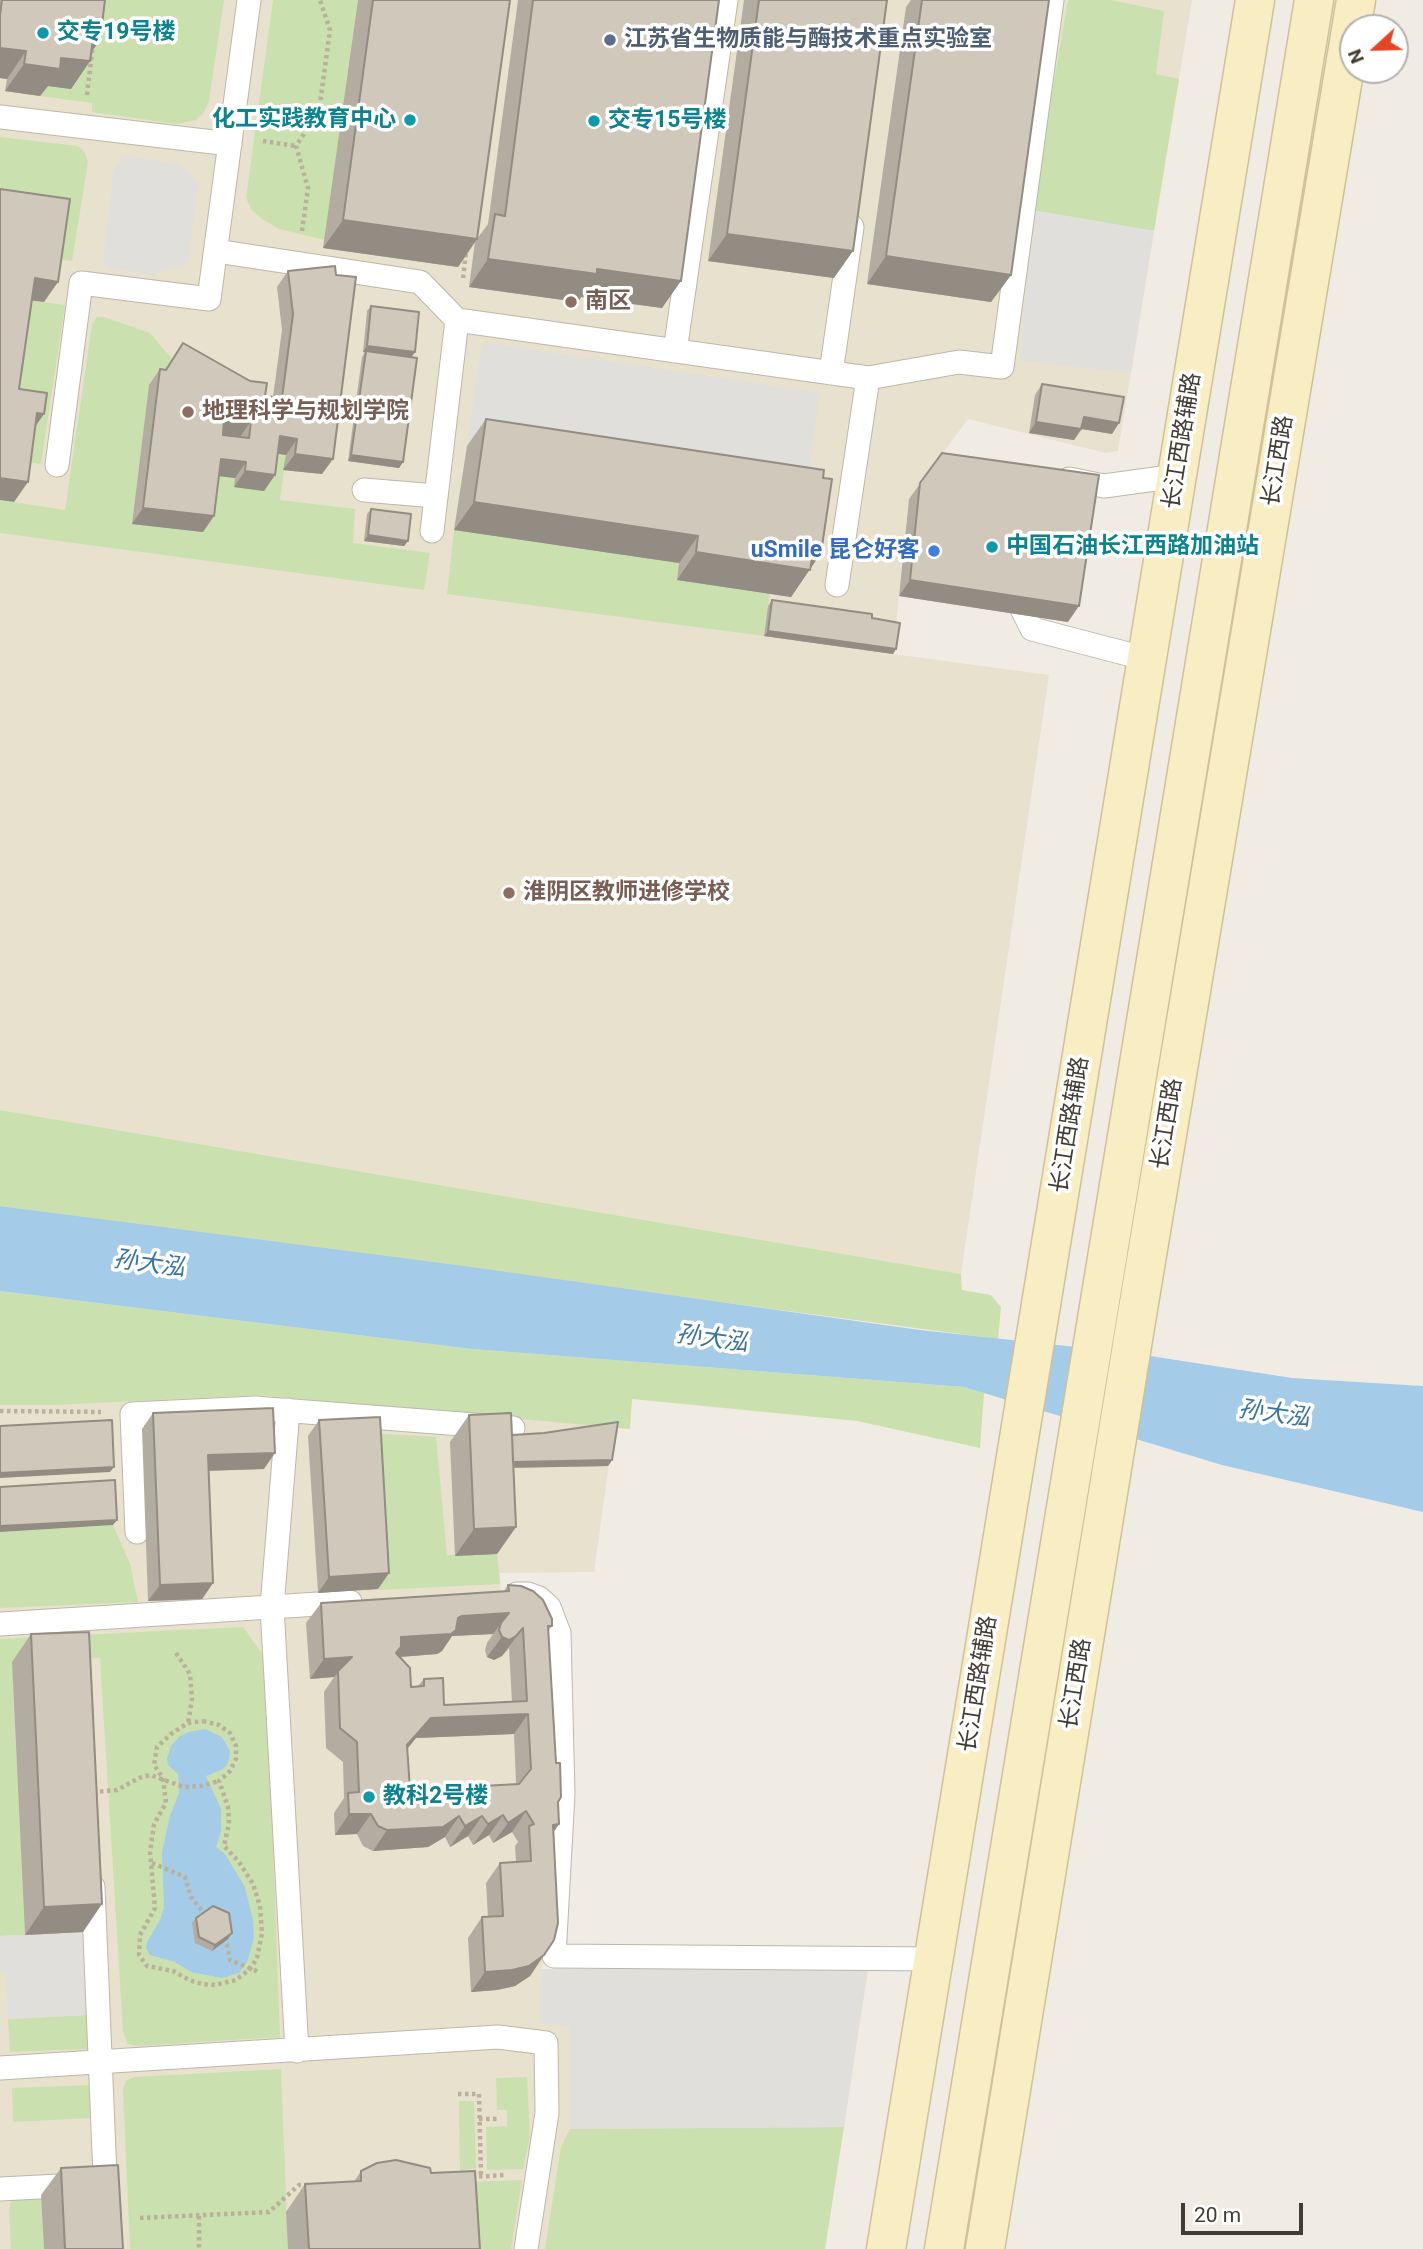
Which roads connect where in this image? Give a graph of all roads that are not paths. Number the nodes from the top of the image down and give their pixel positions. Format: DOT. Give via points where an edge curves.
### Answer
graph roads {
  1 [pos="249,0"];
  2 [pos="726,0"];
  3 [pos="1052,0"];
  4 [pos="1255,0"];
  5 [pos="1314,0"];
  6 [pos="1356,0"];
  7 [pos="0,117"];
  8 [pos="230,144"];
  9 [pos="855,207"];
  10 [pos="216,251"];
  11 [pos="457,320"];
  12 [pos="675,351"];
  13 [pos="831,373"];
  14 [pos="868,379"];
  15 [pos="57,465"];
  16 [pos="1177,476"];
  17 [pos="364,490"];
  18 [pos="1048,491"];
  19 [pos="436,496"];
  20 [pos="432,531"];
  21 [pos="1028,566"];
  22 [pos="837,585"];
  23 [pos="1147,659"];
  24 [pos="288,1410"];
  25 [pos="513,1428"];
  26 [pos="137,1532"];
  27 [pos="500,1594"];
  28 [pos="377,1600"];
  29 [pos="272,1607"];
  30 [pos="0,1624"];
  31 [pos="91,1859"];
  32 [pos="934,1959"];
  33 [pos="297,2050"];
  34 [pos="100,2062"];
  35 [pos="0,2067"];
  36 [pos="105,2184"];
  37 [pos="0,2189"];
  38 [pos="108,2249"];
  39 [pos="526,2249"];
  40 [pos="886,2249"];
  41 [pos="944,2249"];
  42 [pos="985,2249"];
  1 -- 8 [label="lane"];
  2 -- 12 [label="lane"];
  3 -- 14 [label="lane" via="1002,367 959,362"];
  4 -- 16 [label="main road, 长江西路辅路"];
  5 -- 41 [label="main road, 长江西路"];
  6 -- 42 [label="main road, 长江西路"];
  7 -- 8 [label="lane"];
  8 -- 10 [label="lane"];
  9 -- 13 [label="lane"];
  10 -- 11 [label="lane" via="420,282"];
  10 -- 15 [label="lane" via="209,299 81,283"];
  11 -- 12 [label="lane"];
  11 -- 19 [label="lane"];
  12 -- 13 [label="lane"];
  13 -- 14 [label="lane"];
  14 -- 22 [label="lane"];
  16 -- 18 [label="lane" via="1104,486 1065,478"];
  16 -- 23 [label="main road, 长江西路辅路"];
  17 -- 19 [label="lane"];
  19 -- 20 [label="lane"];
  21 -- 23 [label="lane" via="1021,607 1032,629"];
  23 -- 32 [label="main road, 长江西路辅路"];
  24 -- 25 [label="lane"];
  24 -- 26 [label="lane" via="132,1414"];
  24 -- 29 [label="lane"];
  27 -- 32 [label="lane" via="540,1598 549,1607 559,1633 563,1794 553,1862 555,1956"];
  28 -- 29 [label="lane"];
  29 -- 30 [label="lane"];
  29 -- 33 [label="lane"];
  31 -- 34 [label="lane"];
  32 -- 40 [label="main road, 长江西路辅路"];
  33 -- 34 [label="lane"];
  33 -- 39 [label="lane" via="498,2037 546,2043 547,2113"];
  34 -- 35 [label="lane"];
  34 -- 36 [label="lane"];
  36 -- 37 [label="lane"];
  36 -- 38 [label="lane"];
}
